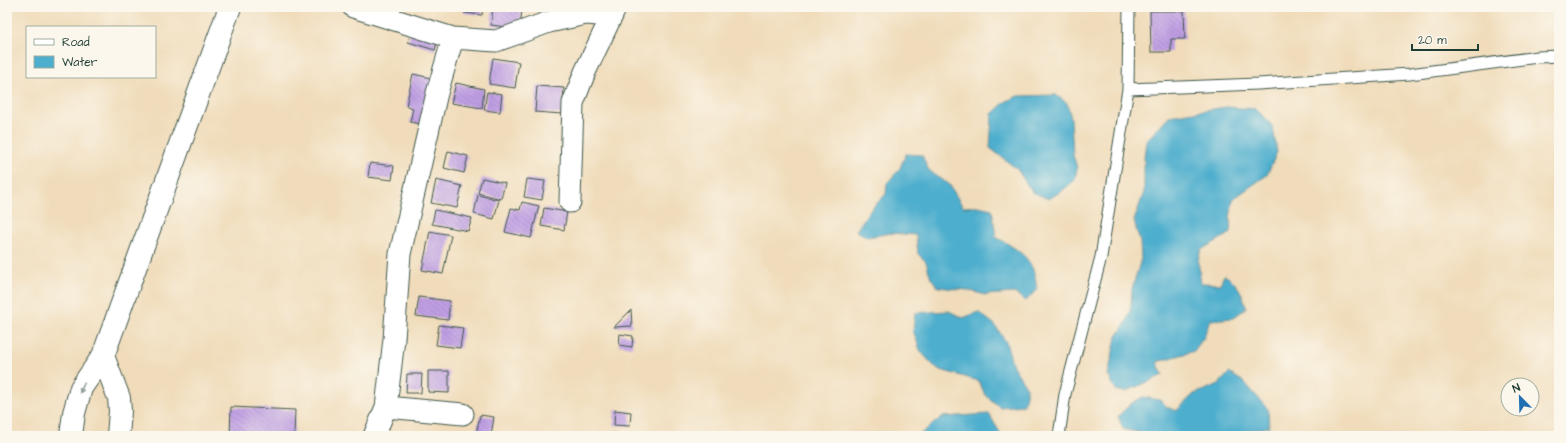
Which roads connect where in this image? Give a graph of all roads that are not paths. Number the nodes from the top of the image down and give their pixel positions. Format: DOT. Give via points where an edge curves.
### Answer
graph roads {
  1 [pos="230,7"];
  2 [pos="353,7"];
  3 [pos="1129,7"];
  4 [pos="614,11"];
  5 [pos="453,38"];
  6 [pos="1559,56"];
  7 [pos="1128,89"];
  8 [pos="570,202"];
  9 [pos="103,356"];
  10 [pos="386,407"];
  11 [pos="463,414"];
  12 [pos="71,436"];
  13 [pos="118,436"];
  14 [pos="374,436"];
  15 [pos="1058,436"];
  1 -- 9 [label="main road"];
  2 -- 5 [label="street"];
  3 -- 7 [label="lane"];
  4 -- 5 [label="street" via="549,22 496,41"];
  4 -- 8 [label="street" via="573,103"];
  5 -- 10 [label="street" via="437,93 400,254"];
  6 -- 7 [label="lane" via="1402,74 1258,84"];
  7 -- 15 [label="lane" via="1101,257 1065,394"];
  9 -- 12 [label="main road, one-way" via="81,388"];
  9 -- 13 [label="main road" via="119,398"];
  10 -- 11 [label="street"];
  10 -- 14 [label="street"];
}
